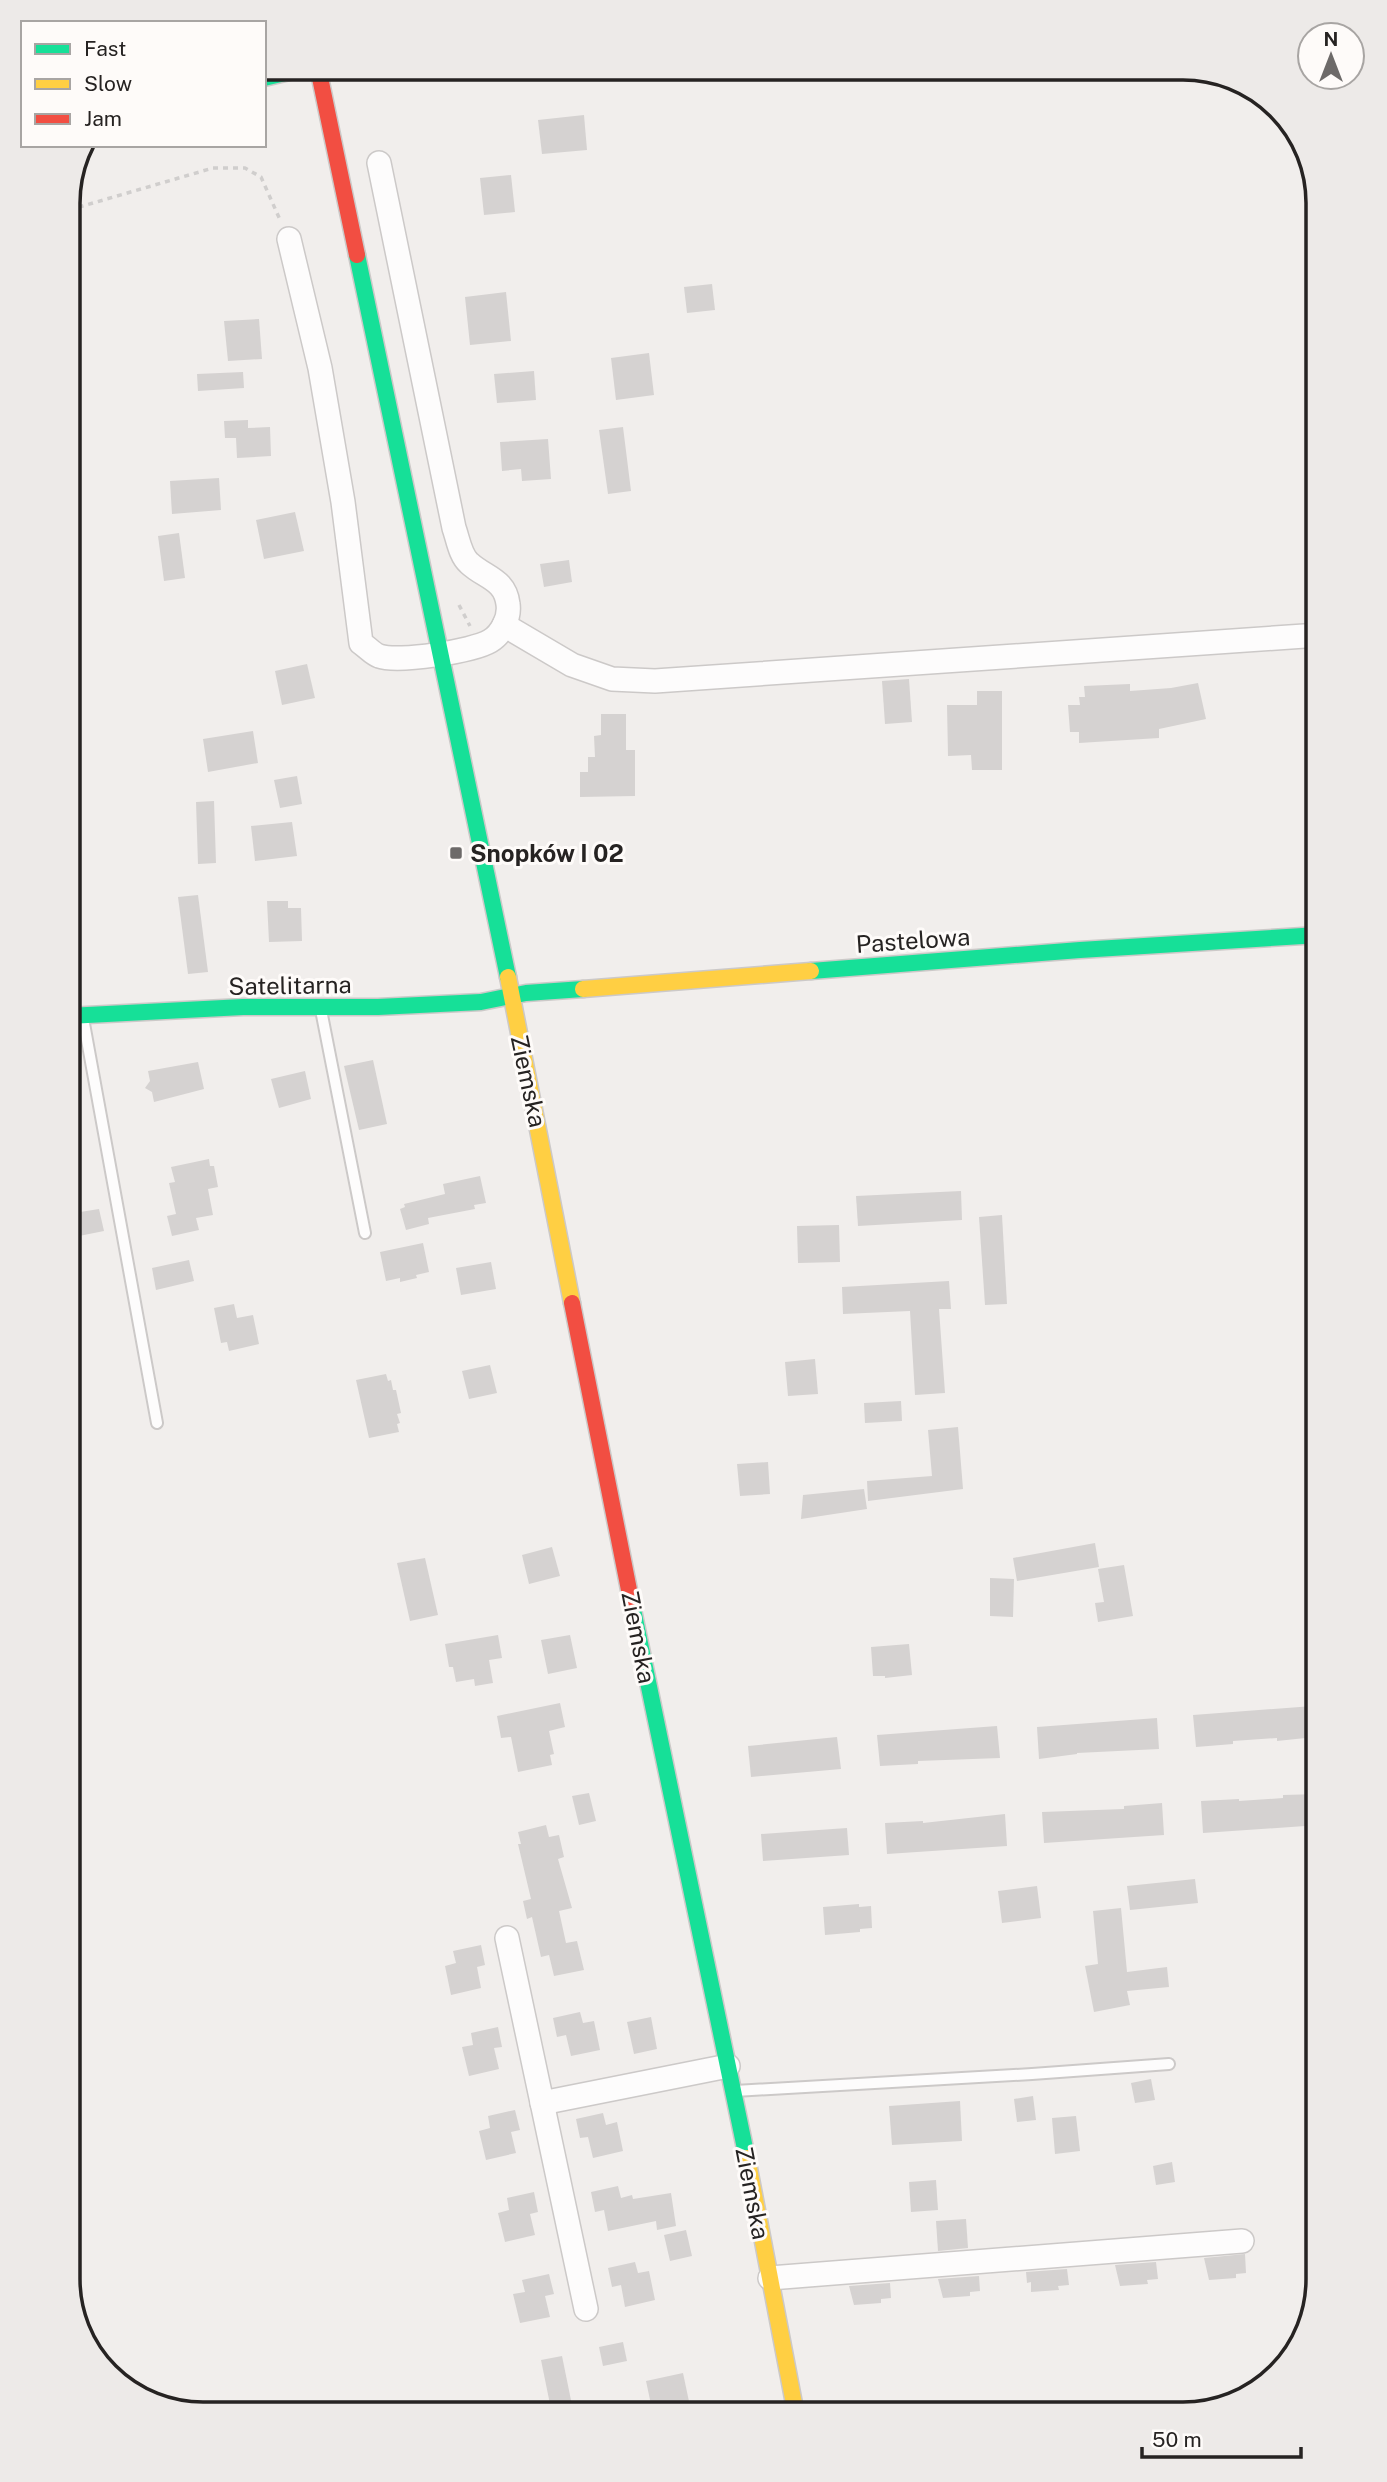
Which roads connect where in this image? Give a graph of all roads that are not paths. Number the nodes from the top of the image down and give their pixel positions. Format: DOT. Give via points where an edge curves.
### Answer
graph roads {
  1 [pos="320,80"];
  2 [pos="379,163"];
  3 [pos="289,239"];
  4 [pos="504,625"];
  5 [pos="1306,636"];
  6 [pos="440,653"];
  7 [pos="1306,936"];
  8 [pos="511,996"];
  9 [pos="320,1007"];
  10 [pos="81,1015"];
  11 [pos="81,1042"];
  12 [pos="365,1233"];
  13 [pos="158,1423"];
  14 [pos="507,1938"];
  15 [pos="1169,2064"];
  16 [pos="728,2066"];
  17 [pos="734,2091"];
  18 [pos="542,2103"];
  19 [pos="1242,2241"];
  20 [pos="770,2278"];
  21 [pos="586,2309"];
  22 [pos="794,2402"];
  1 -- 6 [label="main road, Ziemska"];
  2 -- 4 [label="street" via="454,528 467,562 495,579 506,592 509,608"];
  3 -- 6 [label="street" via="320,368 362,643 378,656 402,659"];
  4 -- 5 [label="street" via="572,665 611,679 655,681 944,667"];
  4 -- 6 [label="street" via="494,639 479,646"];
  6 -- 8 [label="main road, Ziemska"];
  7 -- 8 [label="main road, Pastelowa"];
  8 -- 9 [label="main road, Satelitarna" via="481,1002"];
  8 -- 16 [label="main road, Ziemska"];
  9 -- 10 [label="main road, Satelitarna"];
  9 -- 12 [label="lane"];
  11 -- 13 [label="lane"];
  14 -- 18 [label="street"];
  15 -- 17 [label="lane"];
  16 -- 17 [label="main road, Ziemska"];
  16 -- 18 [label="street"];
  17 -- 20 [label="main road, Ziemska"];
  18 -- 21 [label="street"];
  19 -- 20 [label="street"];
  20 -- 22 [label="main road, Ziemska"];
}
